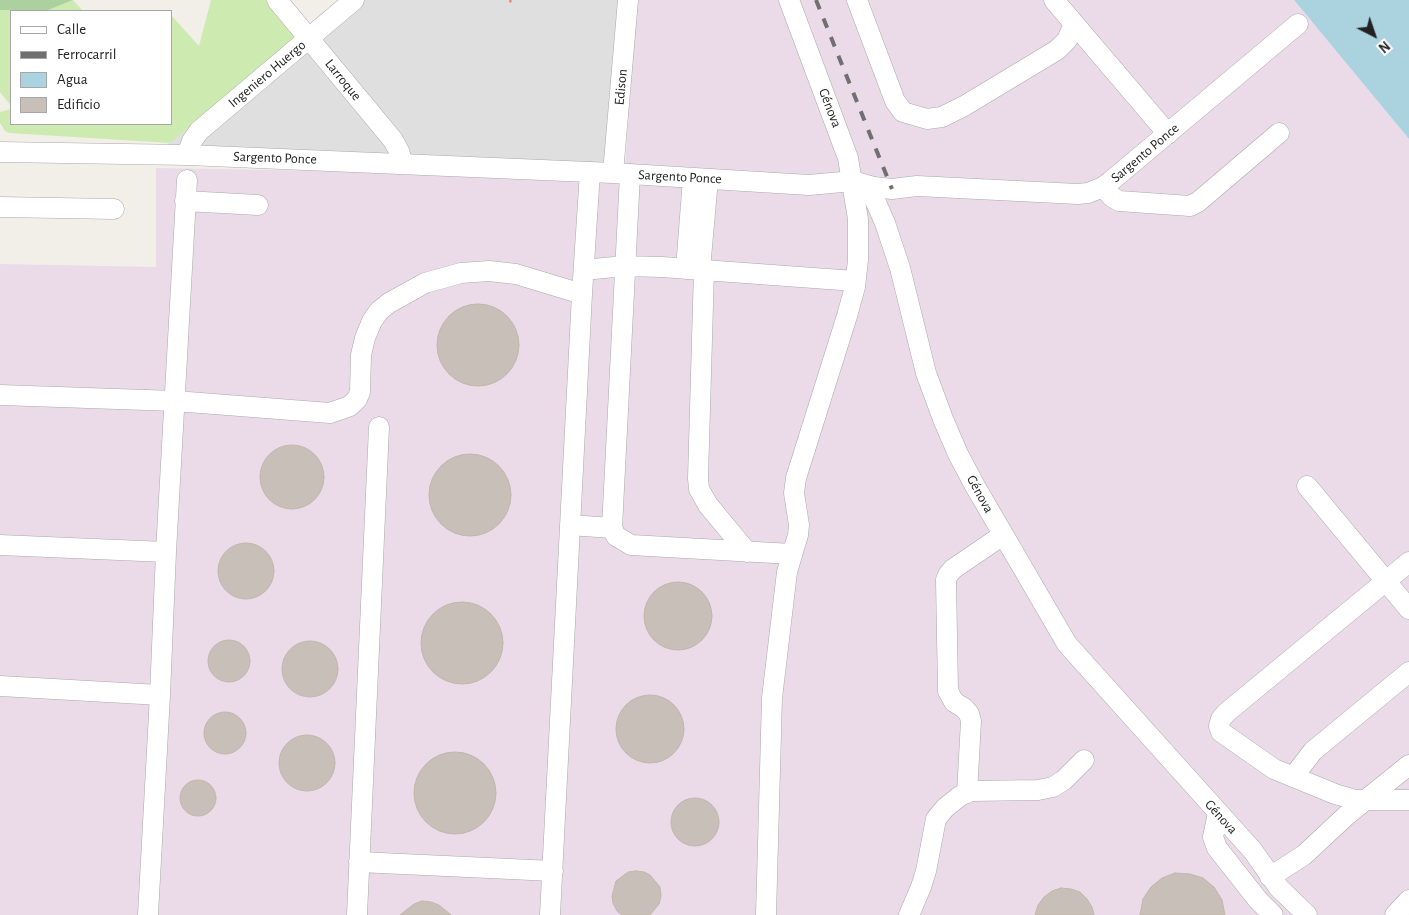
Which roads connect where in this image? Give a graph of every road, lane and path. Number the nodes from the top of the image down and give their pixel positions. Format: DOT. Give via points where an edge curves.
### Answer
graph roads {
  1 [pos="277,0"];
  2 [pos="354,0"];
  3 [pos="628,0"];
  4 [pos="789,0"];
  5 [pos="857,0"];
  6 [pos="1054,0"];
  7 [pos="1074,24"];
  8 [pos="1298,24"];
  9 [pos="309,38"];
  10 [pos="1057,50"];
  11 [pos="1096,50"];
  12 [pos="1279,133"];
  13 [pos="1168,134"];
  14 [pos="0,152"];
  15 [pos="187,155"];
  16 [pos="403,164"];
  17 [pos="590,172"];
  18 [pos="629,174"];
  19 [pos="700,178"];
  20 [pos="187,180"];
  21 [pos="853,181"];
  22 [pos="1103,187"];
  23 [pos="185,201"];
  24 [pos="258,205"];
  25 [pos="0,207"];
  26 [pos="114,209"];
  27 [pos="630,267"];
  28 [pos="697,269"];
  29 [pos="584,270"];
  30 [pos="855,281"];
  31 [pos="582,294"];
  32 [pos="0,395"];
  33 [pos="174,401"];
  34 [pos="379,427"];
  35 [pos="1307,486"];
  36 [pos="570,525"];
  37 [pos="612,528"];
  38 [pos="1003,535"];
  39 [pos="0,545"];
  40 [pos="166,552"];
  41 [pos="747,552"];
  42 [pos="792,554"];
  43 [pos="1409,562"];
  44 [pos="1386,581"];
  45 [pos="1409,609"];
  46 [pos="1409,672"];
  47 [pos="0,686"];
  48 [pos="160,695"];
  49 [pos="1084,760"];
  50 [pos="1409,765"];
  51 [pos="1293,777"];
  52 [pos="967,793"];
  53 [pos="1366,800"];
  54 [pos="1409,800"];
  55 [pos="1218,813"];
  56 [pos="359,862"];
  57 [pos="552,871"];
  58 [pos="1270,877"];
  59 [pos="1409,900"];
  60 [pos="148,915"];
  61 [pos="357,915"];
  62 [pos="550,915"];
  63 [pos="766,915"];
  64 [pos="909,915"];
  65 [pos="1273,915"];
  66 [pos="1307,915"];
  67 [pos="1395,915"];
  1 -- 9 [label="street, Larroque"];
  2 -- 9 [label="street, Ingeniero Huergo"];
  3 -- 18 [label="street, Edison"];
  4 -- 21 [label="street, Génova" via="843,144"];
  5 -- 10 [label="street" via="895,101 903,112 915,117 942,117"];
  6 -- 7 [label="street"];
  7 -- 10 [label="street" via="1067,40"];
  7 -- 11 [label="street"];
  8 -- 13 [label="street, Sargento Ponce"];
  9 -- 15 [label="street, Ingeniero Huergo" via="199,132"];
  9 -- 16 [label="street, Larroque" via="393,140"];
  10 -- 11 [label="street" via="1082,47"];
  11 -- 13 [label="street"];
  12 -- 22 [label="street" via="1190,206 1118,200"];
  13 -- 22 [label="street, Sargento Ponce"];
  14 -- 15 [label="street, Sargento Ponce"];
  15 -- 16 [label="street, Sargento Ponce"];
  16 -- 17 [label="street, Sargento Ponce"];
  17 -- 18 [label="street, Sargento Ponce"];
  17 -- 29 [label="street"];
  18 -- 19 [label="street, Sargento Ponce"];
  18 -- 27 [label="street, Edison"];
  19 -- 21 [label="street, Sargento Ponce" via="809,185"];
  19 -- 28 [label="street"];
  20 -- 23 [label="street"];
  21 -- 22 [label="street, Sargento Ponce" via="892,189 918,186 1069,195"];
  21 -- 30 [label="street" via="858,219"];
  21 -- 38 [label="street, Génova" via="874,198 900,268 926,373 943,418"];
  23 -- 24 [label="street"];
  23 -- 33 [label="street"];
  25 -- 26 [label="street"];
  27 -- 28 [label="street"];
  27 -- 29 [label="street"];
  27 -- 37 [label="street, Edison"];
  28 -- 30 [label="street"];
  28 -- 41 [label="street" via="698,478 708,505"];
  29 -- 31 [label="street"];
  30 -- 42 [label="street" via="796,478 794,493 799,525"];
  31 -- 33 [label="street" via="503,272 461,273 444,277 425,283 389,303 372,321 361,355 360,392 350,406 322,413"];
  31 -- 36 [label="street"];
  32 -- 33 [label="street"];
  33 -- 40 [label="street"];
  34 -- 56 [label="street"];
  35 -- 44 [label="street"];
  36 -- 37 [label="street"];
  36 -- 57 [label="street"];
  37 -- 41 [label="street" via="616,536 631,545"];
  38 -- 52 [label="street" via="953,569 946,580 948,691 954,702 969,714 971,721"];
  38 -- 55 [label="street, Génova" via="1074,653"];
  39 -- 40 [label="street"];
  40 -- 48 [label="street"];
  41 -- 42 [label="street"];
  42 -- 63 [label="street" via="772,698"];
  43 -- 44 [label="street"];
  44 -- 45 [label="street"];
  44 -- 51 [label="street" via="1221,719 1221,732 1274,769"];
  46 -- 51 [label="street" via="1313,752"];
  47 -- 48 [label="street"];
  48 -- 60 [label="street"];
  49 -- 52 [label="street" via="1052,787"];
  50 -- 53 [label="street"];
  51 -- 53 [label="street" via="1335,794"];
  52 -- 64 [label="street" via="945,808 936,819 922,888"];
  53 -- 54 [label="street"];
  53 -- 58 [label="street" via="1304,855"];
  55 -- 58 [label="street, Génova" via="1253,851"];
  55 -- 65 [label="street" via="1214,837 1217,848"];
  56 -- 57 [label="street"];
  56 -- 61 [label="street"];
  57 -- 62 [label="street"];
  58 -- 66 [label="street, Génova"];
  59 -- 67 [label="street"];
}
